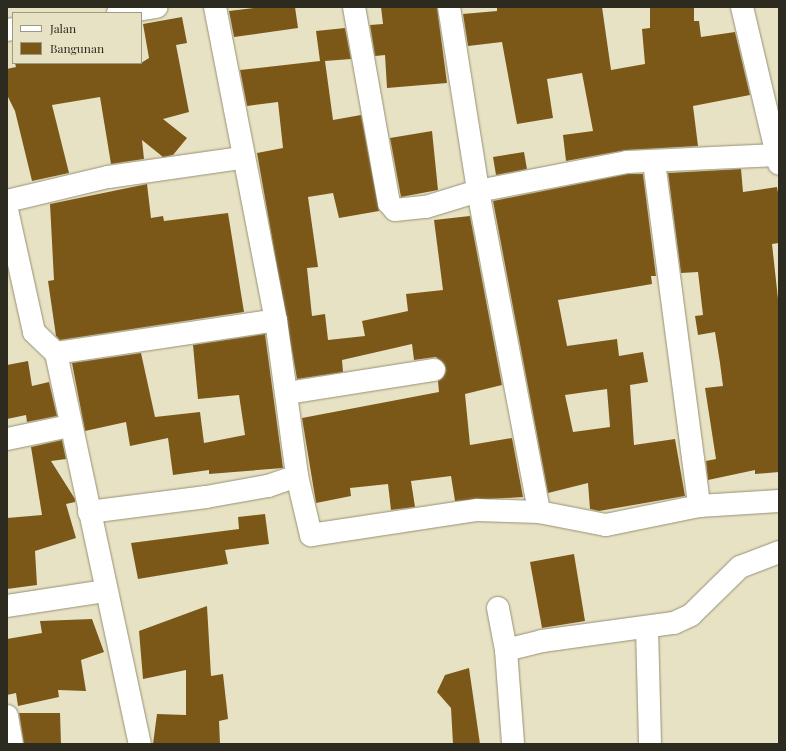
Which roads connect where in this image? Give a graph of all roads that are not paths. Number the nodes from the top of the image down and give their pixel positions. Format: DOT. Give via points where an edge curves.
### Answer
graph roads {
  1 [pos="157,7"];
  2 [pos="215,7"];
  3 [pos="354,7"];
  4 [pos="449,7"];
  5 [pos="742,7"];
  6 [pos="124,12"];
  7 [pos="242,158"];
  8 [pos="778,159"];
  9 [pos="654,162"];
  10 [pos="478,191"];
  11 [pos="7,201"];
  12 [pos="7,210"];
  13 [pos="13,268"];
  14 [pos="276,320"];
  15 [pos="56,353"];
  16 [pos="434,370"];
  17 [pos="288,393"];
  18 [pos="70,426"];
  19 [pos="7,439"];
  20 [pos="297,476"];
  21 [pos="779,501"];
  22 [pos="699,506"];
  23 [pos="89,512"];
  24 [pos="539,512"];
  25 [pos="779,552"];
  26 [pos="105,591"];
  27 [pos="7,606"];
  28 [pos="498,608"];
  29 [pos="647,628"];
  30 [pos="506,650"];
  31 [pos="7,716"];
  32 [pos="12,744"];
  33 [pos="140,744"];
  34 [pos="513,744"];
  35 [pos="650,744"];
  1 -- 6 [label="street"];
  2 -- 7 [label="street"];
  3 -- 10 [label="street" via="392,208 426,207"];
  4 -- 10 [label="street"];
  5 -- 8 [label="street"];
  7 -- 11 [label="street" via="108,177"];
  7 -- 14 [label="street"];
  8 -- 9 [label="street"];
  9 -- 10 [label="street" via="627,162"];
  9 -- 22 [label="street"];
  10 -- 24 [label="street"];
  12 -- 13 [label="street"];
  13 -- 15 [label="street" via="34,332"];
  14 -- 15 [label="street"];
  14 -- 17 [label="street"];
  15 -- 18 [label="street"];
  16 -- 17 [label="street"];
  17 -- 20 [label="street"];
  18 -- 19 [label="street"];
  18 -- 23 [label="street"];
  20 -- 23 [label="street" via="245,490"];
  20 -- 24 [label="street" via="309,531 316,536 477,510"];
  21 -- 22 [label="street"];
  22 -- 24 [label="street" via="606,525"];
  23 -- 26 [label="street"];
  25 -- 29 [label="street" via="740,567 691,615 674,623"];
  26 -- 27 [label="street"];
  26 -- 33 [label="street"];
  28 -- 30 [label="street"];
  29 -- 30 [label="street" via="542,641"];
  29 -- 35 [label="street"];
  30 -- 34 [label="street"];
  31 -- 32 [label="street"];
}
